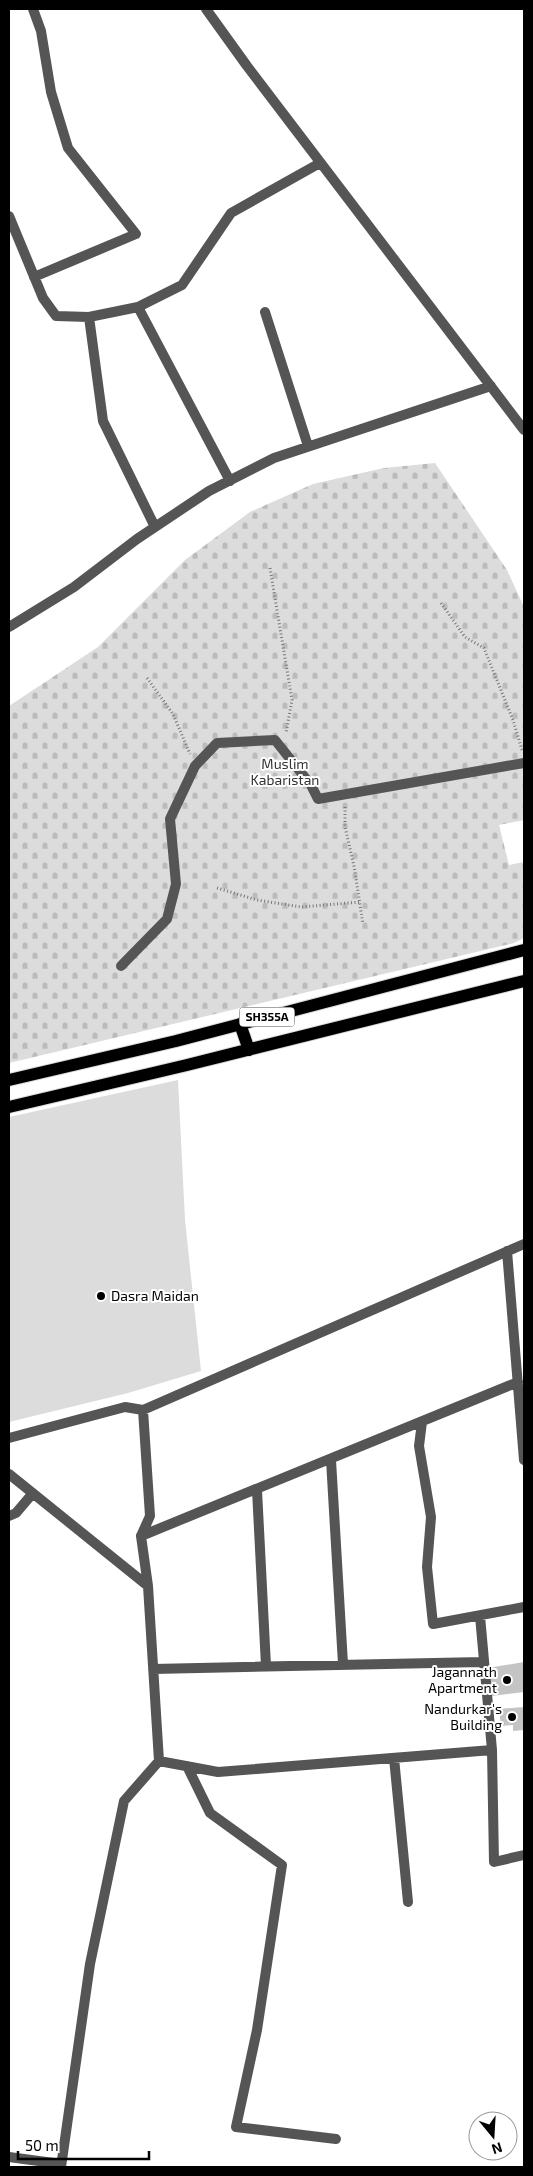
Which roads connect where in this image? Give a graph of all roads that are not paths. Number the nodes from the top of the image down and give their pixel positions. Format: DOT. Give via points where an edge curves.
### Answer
graph roads {
  1 [pos="33,9"];
  2 [pos="206,9"];
  3 [pos="320,163"];
  4 [pos="9,216"];
  5 [pos="34,277"];
  6 [pos="138,307"];
  7 [pos="265,312"];
  8 [pos="89,317"];
  9 [pos="491,386"];
  10 [pos="524,430"];
  11 [pos="308,446"];
  12 [pos="230,480"];
  13 [pos="154,528"];
  14 [pos="9,627"];
  15 [pos="524,763"];
  16 [pos="524,950"];
  17 [pos="122,966"];
  18 [pos="524,981"];
  19 [pos="240,1024"];
  20 [pos="249,1050"];
  21 [pos="9,1080"];
  22 [pos="9,1107"];
  23 [pos="524,1244"];
  24 [pos="507,1251"];
  25 [pos="518,1382"];
  26 [pos="143,1410"];
  27 [pos="422,1422"];
  28 [pos="9,1438"];
  29 [pos="331,1460"];
  30 [pos="524,1460"];
  31 [pos="9,1474"];
  32 [pos="257,1490"];
  33 [pos="32,1492"];
  34 [pos="9,1516"];
  35 [pos="141,1536"];
  36 [pos="148,1586"];
  37 [pos="524,1607"];
  38 [pos="480,1616"];
  39 [pos="482,1662"];
  40 [pos="344,1664"];
  41 [pos="266,1666"];
  42 [pos="153,1668"];
  43 [pos="492,1750"];
  44 [pos="394,1758"];
  45 [pos="159,1760"];
  46 [pos="187,1766"];
  47 [pos="524,1855"];
  48 [pos="408,1902"];
  49 [pos="336,2140"];
  50 [pos="9,2157"];
  51 [pos="61,2166"];
  1 -- 5 [label="street" via="41,31 51,92 68,148 136,234"];
  2 -- 3 [label="street"];
  3 -- 6 [label="street" via="231,213 182,286"];
  3 -- 9 [label="street"];
  4 -- 5 [label="street"];
  5 -- 8 [label="street" via="56,316"];
  6 -- 8 [label="street"];
  6 -- 12 [label="street"];
  7 -- 11 [label="street"];
  8 -- 13 [label="street" via="103,421"];
  9 -- 10 [label="street"];
  9 -- 11 [label="street"];
  11 -- 12 [label="street" via="274,458"];
  12 -- 13 [label="street"];
  13 -- 14 [label="street" via="74,588"];
  15 -- 17 [label="street" via="318,799 311,785 275,740 217,743 195,766 170,819 176,884 167,919"];
  16 -- 19 [label="main road, SH355A"];
  18 -- 20 [label="main road, SH355A"];
  19 -- 20 [label="main road"];
  19 -- 21 [label="main road, SH355A"];
  20 -- 22 [label="main road, SH355A"];
  23 -- 24 [label="street"];
  24 -- 25 [label="street"];
  24 -- 26 [label="street"];
  25 -- 27 [label="street"];
  25 -- 30 [label="street"];
  26 -- 28 [label="street" via="125,1407"];
  26 -- 35 [label="street" via="150,1516"];
  27 -- 29 [label="street"];
  27 -- 38 [label="street" via="419,1446 431,1517 428,1568 433,1624"];
  29 -- 32 [label="street"];
  29 -- 40 [label="street"];
  31 -- 33 [label="street"];
  32 -- 35 [label="street"];
  32 -- 41 [label="street"];
  33 -- 34 [label="street" via="16,1513"];
  33 -- 36 [label="street"];
  35 -- 36 [label="street"];
  36 -- 42 [label="street"];
  37 -- 38 [label="street"];
  38 -- 39 [label="street"];
  39 -- 40 [label="street"];
  39 -- 43 [label="street"];
  40 -- 41 [label="street"];
  41 -- 42 [label="street"];
  42 -- 45 [label="street"];
  43 -- 44 [label="street"];
  43 -- 47 [label="street" via="494,1862"];
  44 -- 46 [label="street" via="218,1772"];
  44 -- 48 [label="street"];
  45 -- 46 [label="street"];
  45 -- 51 [label="street" via="124,1802 90,1964"];
  46 -- 49 [label="street" via="210,1813 282,1865 257,2030 236,2127"];
  50 -- 51 [label="street"];
}
